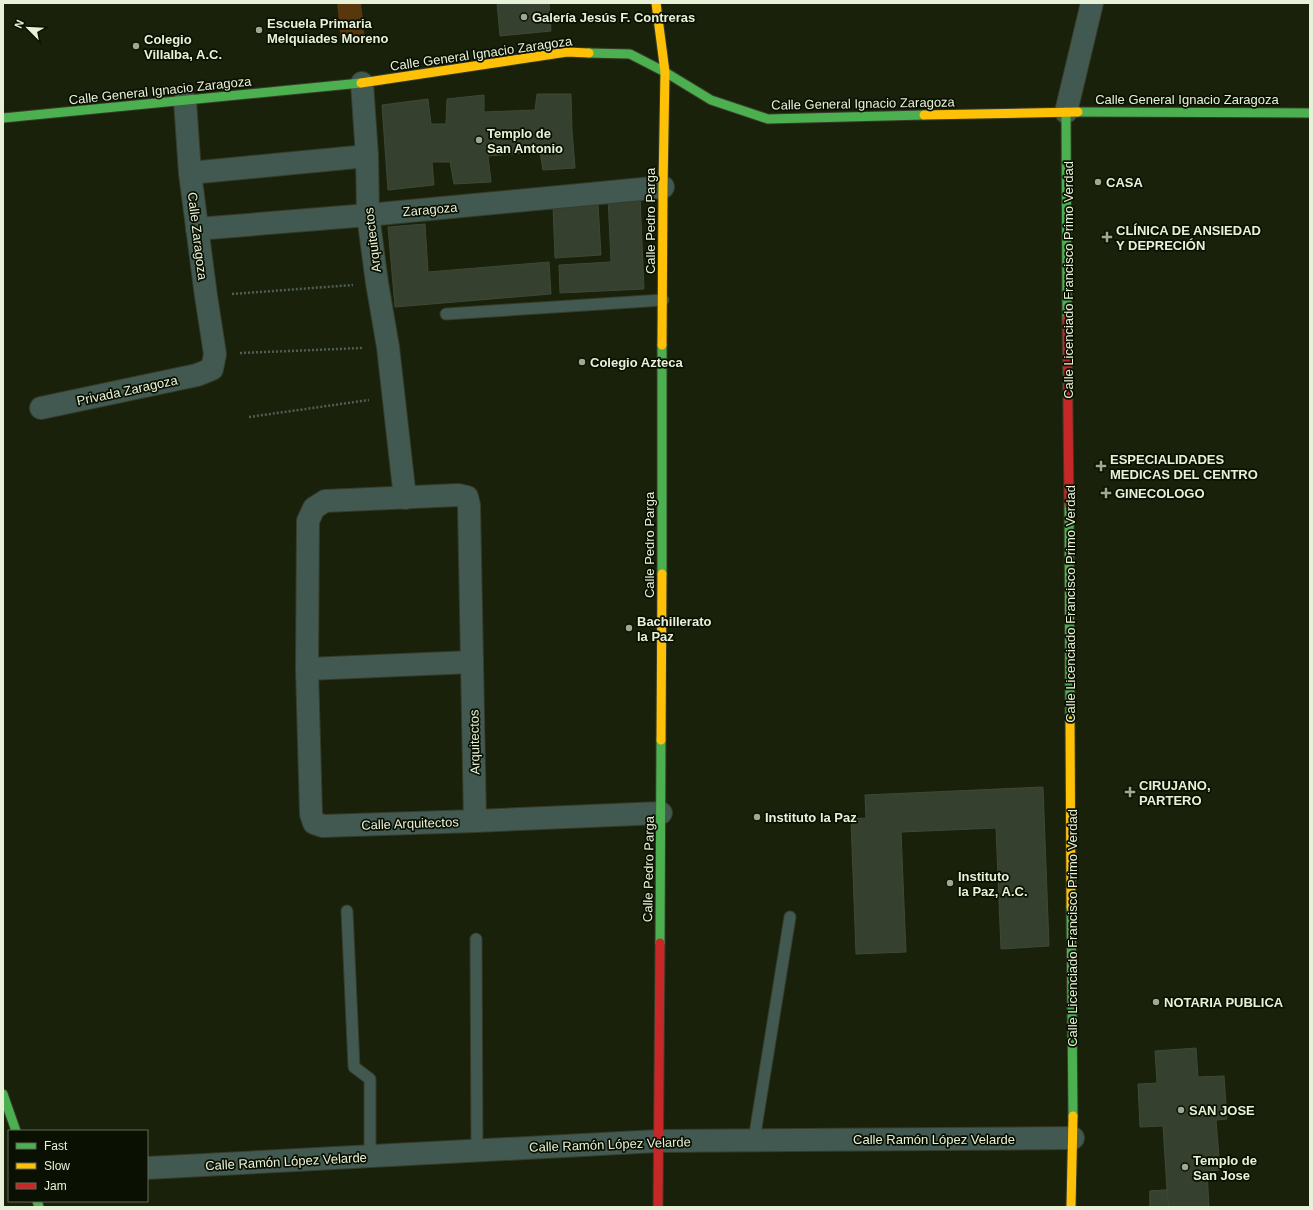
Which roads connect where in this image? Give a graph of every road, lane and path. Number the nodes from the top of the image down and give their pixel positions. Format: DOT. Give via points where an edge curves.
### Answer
graph roads {
  1 [pos="656,3"];
  2 [pos="1092,3"];
  3 [pos="665,72"];
  4 [pos="362,83"];
  5 [pos="185,101"];
  6 [pos="1066,112"];
  7 [pos="1310,113"];
  8 [pos="3,118"];
  9 [pos="367,156"];
  10 [pos="190,173"];
  11 [pos="663,187"];
  12 [pos="368,215"];
  13 [pos="197,229"];
  14 [pos="377,283"];
  15 [pos="206,296"];
  16 [pos="663,300"];
  17 [pos="446,314"];
  18 [pos="388,347"];
  19 [pos="214,362"];
  20 [pos="394,396"];
  21 [pos="42,408"];
  22 [pos="249,417"];
  23 [pos="405,498"];
  24 [pos="472,662"];
  25 [pos="307,669"];
  26 [pos="661,813"];
  27 [pos="475,821"];
  28 [pos="347,911"];
  29 [pos="790,917"];
  30 [pos="476,939"];
  31 [pos="3,1094"];
  32 [pos="16,1130"];
  33 [pos="1073,1138"];
  34 [pos="754,1140"];
  35 [pos="658,1141"];
  36 [pos="477,1150"];
  37 [pos="370,1156"];
  38 [pos="148,1168"];
  39 [pos="658,1207"];
  40 [pos="1071,1207"];
  1 -- 3 [label="street, Calle Pedro Parga"];
  2 -- 6 [label="street, Calle Licenciado Francisco Primo Verdad"];
  3 -- 4 [label="street, Calle General Ignacio Zaragoza" via="630,54 567,52"];
  3 -- 6 [label="street, Calle General Ignacio Zaragoza" via="711,100 768,119"];
  3 -- 11 [label="street, Calle Pedro Parga"];
  4 -- 5 [label="street, Calle General Ignacio Zaragoza"];
  4 -- 9 [label="street, Arquitectos"];
  5 -- 8 [label="street, Calle General Ignacio Zaragoza"];
  5 -- 10 [label="street, Calle Zaragoza"];
  6 -- 7 [label="street, Calle General Ignacio Zaragoza"];
  6 -- 33 [label="street, Calle Licenciado Francisco Primo Verdad"];
  9 -- 10 [label="street"];
  9 -- 12 [label="street, Arquitectos"];
  10 -- 13 [label="street, Calle Zaragoza"];
  11 -- 12 [label="street, Zaragoza"];
  11 -- 16 [label="street, Calle Pedro Parga"];
  12 -- 13 [label="street, Zaragoza"];
  12 -- 14 [label="street, Arquitectos"];
  13 -- 15 [label="street, Calle Zaragoza"];
  14 -- 15 [label="path"];
  14 -- 18 [label="street, Arquitectos"];
  15 -- 19 [label="street, Calle Zaragoza"];
  16 -- 17 [label="lane"];
  16 -- 26 [label="street, Calle Pedro Parga"];
  18 -- 19 [label="path"];
  18 -- 20 [label="street, Arquitectos"];
  19 -- 21 [label="street, Privada Zaragoza" via="197,375"];
  20 -- 22 [label="path"];
  20 -- 23 [label="street, Arquitectos"];
  23 -- 24 [label="street, Arquitectos" via="458,495 467,497"];
  23 -- 25 [label="street, Calle Arquitectos" via="326,501 314,508 308,521"];
  24 -- 25 [label="street"];
  24 -- 27 [label="street, Arquitectos"];
  25 -- 27 [label="street, Calle Arquitectos" via="311,814 314,823 324,826"];
  26 -- 27 [label="street, Calle Arquitectos"];
  26 -- 35 [label="street, Calle Pedro Parga"];
  28 -- 37 [label="lane" via="354,1067 370,1079"];
  29 -- 34 [label="lane"];
  30 -- 36 [label="lane"];
  31 -- 32 [label="street"];
  33 -- 34 [label="street, Calle Ramón López Velarde"];
  33 -- 40 [label="street, Calle Licenciado Francisco Primo Verdad"];
  34 -- 35 [label="street, Calle Ramón López Velarde"];
  35 -- 36 [label="street, Calle Ramón López Velarde"];
  35 -- 39 [label="street, Calle Pedro Parga"];
  36 -- 37 [label="street, Calle Ramón López Velarde"];
  37 -- 38 [label="street, Calle Ramón López Velarde"];
}
